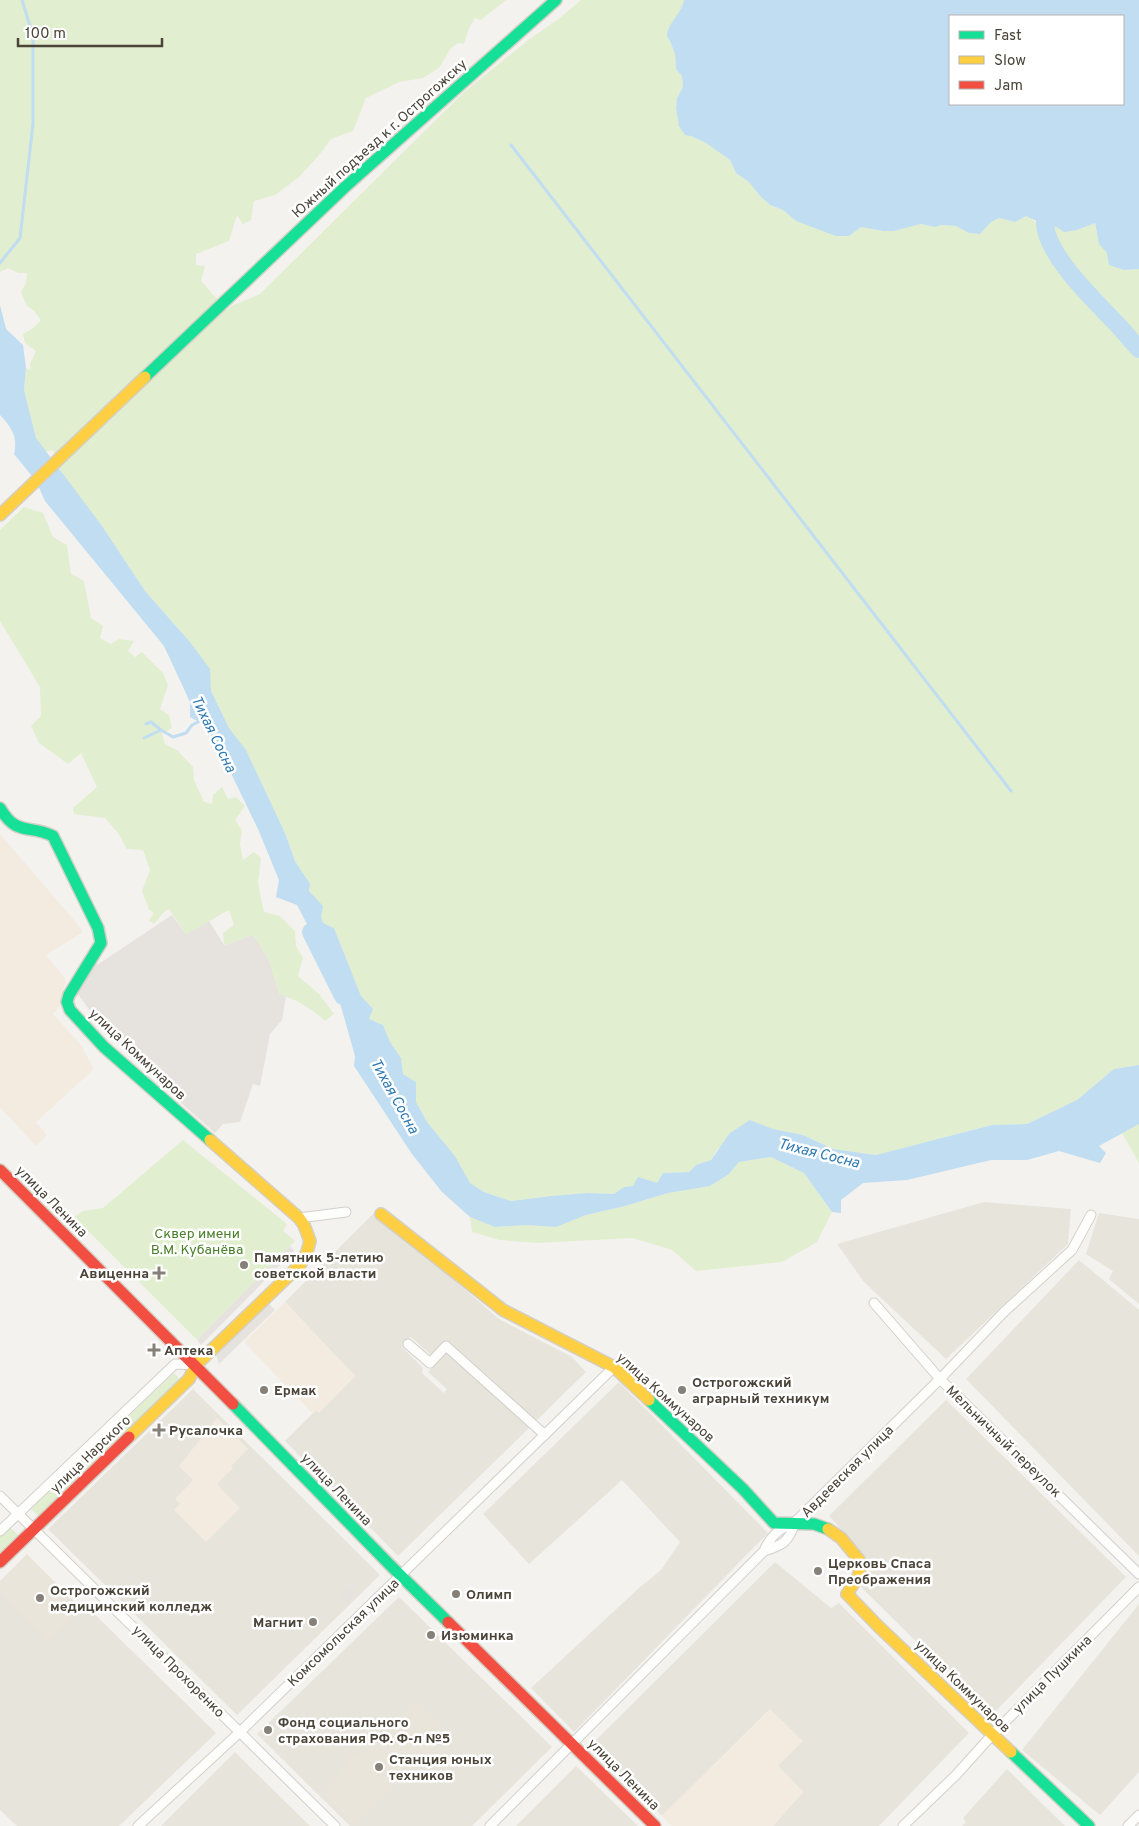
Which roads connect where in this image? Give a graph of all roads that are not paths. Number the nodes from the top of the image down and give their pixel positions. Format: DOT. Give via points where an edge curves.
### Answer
graph roads {
  1 [pos="556,0"];
  2 [pos="0,515"];
  3 [pos="0,808"];
  4 [pos="0,1170"];
  5 [pos="346,1212"];
  6 [pos="381,1214"];
  7 [pos="1092,1216"];
  8 [pos="300,1218"];
  9 [pos="874,1303"];
  10 [pos="408,1344"];
  11 [pos="196,1364"];
  12 [pos="614,1367"];
  13 [pos="940,1379"];
  14 [pos="545,1435"];
  15 [pos="0,1496"];
  16 [pos="18,1514"];
  17 [pos="795,1522"];
  18 [pos="34,1529"];
  19 [pos="0,1531"];
  20 [pos="764,1551"];
  21 [pos="0,1562"];
  22 [pos="1139,1574"];
  23 [pos="400,1575"];
  24 [pos="1139,1587"];
  25 [pos="240,1732"];
  26 [pos="992,1734"];
  27 [pos="573,1745"];
  28 [pos="1139,1815"];
  29 [pos="138,1826"];
  30 [pos="335,1826"];
  31 [pos="490,1826"];
  32 [pos="655,1826"];
  33 [pos="903,1826"];
  34 [pos="1089,1826"];
  35 [pos="1128,1826"];
  1 -- 2 [label="street, Южный подъезд к г. Острогожску" via="345,188"];
  3 -- 8 [label="street, улица Коммунаров" via="9,822 19,829 46,832 53,836 98,928 101,943 69,995 70,1010 104,1047"];
  4 -- 11 [label="street, улица Ленина"];
  5 -- 8 [label="street"];
  6 -- 12 [label="street, улица Коммунаров" via="504,1310"];
  7 -- 13 [label="street, Авдеевская улица" via="1072,1250 1004,1312"];
  8 -- 11 [label="street, улица Нарского" via="308,1229 311,1243 308,1253"];
  9 -- 13 [label="street, Мельничный переулок"];
  10 -- 14 [label="street" via="430,1363 446,1346"];
  11 -- 16 [label="street, улица Нарского" via="175,1364"];
  11 -- 18 [label="street, улица Нарского" via="189,1380"];
  11 -- 23 [label="street, улица Ленина"];
  12 -- 14 [label="street, Комсомольская улица"];
  12 -- 17 [label="street, улица Коммунаров" via="743,1489 774,1523"];
  13 -- 17 [label="street, Авдеевская улица"];
  13 -- 22 [label="street, Мельничный переулок"];
  14 -- 23 [label="street, Комсомольская улица"];
  15 -- 16 [label="street, улица Прохоренко"];
  16 -- 18 [label="street, улица Прохоренко"];
  16 -- 19 [label="street, улица Нарского"];
  17 -- 20 [label="street, Авдеевская улица" via="775,1533"];
  17 -- 20 [label="street" via="784,1543"];
  17 -- 26 [label="street, улица Коммунаров" via="820,1524 842,1540 860,1561 861,1568 847,1594"];
  18 -- 21 [label="street, улица Нарского"];
  18 -- 25 [label="street, улица Прохоренко"];
  20 -- 27 [label="street, Авдеевская улица"];
  23 -- 25 [label="street, Комсомольская улица"];
  23 -- 27 [label="street, улица Ленина"];
  24 -- 26 [label="street, улица Пушкина"];
  25 -- 29 [label="street, Комсомольская улица"];
  25 -- 30 [label="street, улица Прохоренко"];
  26 -- 33 [label="street, улица Пушкина" via="956,1775"];
  26 -- 34 [label="street, улица Коммунаров"];
  27 -- 31 [label="street, Авдеевская улица"];
  27 -- 32 [label="street, улица Ленина"];
  28 -- 35 [label="street"];
}
